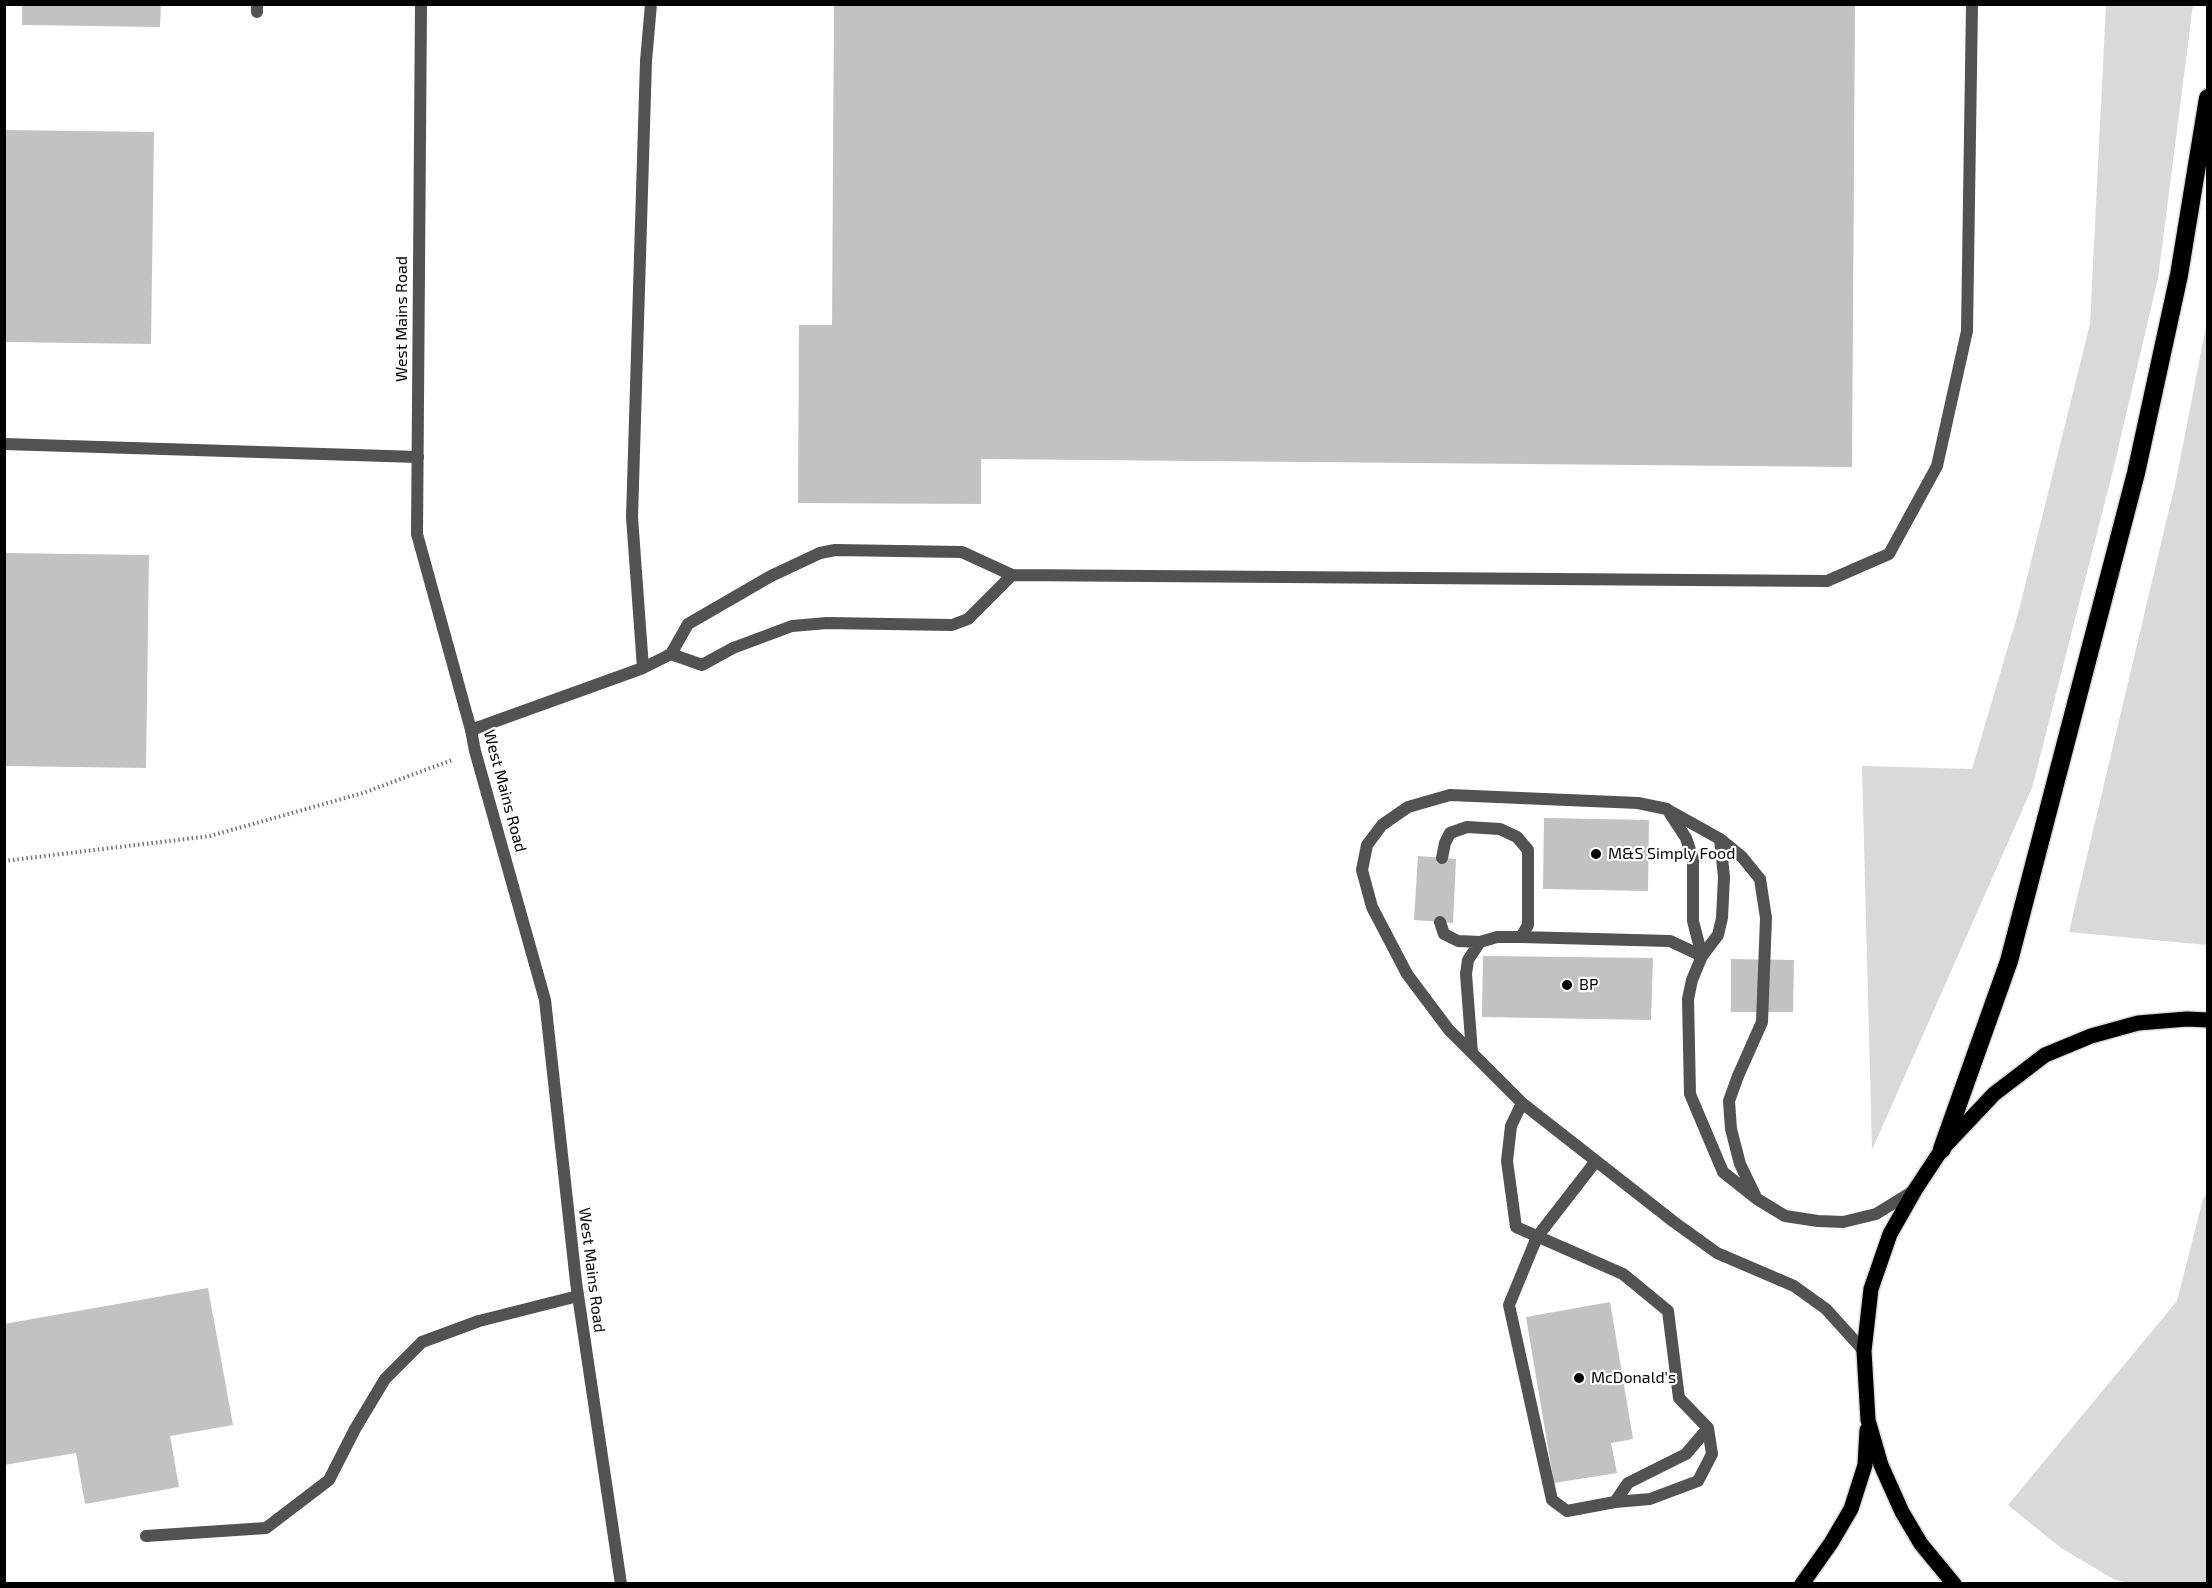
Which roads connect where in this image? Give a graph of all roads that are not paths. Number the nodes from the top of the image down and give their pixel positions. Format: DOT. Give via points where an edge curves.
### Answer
graph roads {
  1 [pos="421,4"];
  2 [pos="651,4"];
  3 [pos="1972,4"];
  4 [pos="2208,98"];
  5 [pos="4,444"];
  6 [pos="418,457"];
  7 [pos="1012,576"];
  8 [pos="671,654"];
  9 [pos="644,668"];
  10 [pos="471,730"];
  11 [pos="1667,809"];
  12 [pos="1720,839"];
  13 [pos="1442,858"];
  14 [pos="1440,922"];
  15 [pos="1521,937"];
  16 [pos="1480,942"];
  17 [pos="1702,956"];
  18 [pos="2208,1020"];
  19 [pos="1472,1053"];
  20 [pos="1522,1103"];
  21 [pos="1942,1149"];
  22 [pos="1596,1161"];
  23 [pos="1915,1190"];
  24 [pos="1757,1198"];
  25 [pos="1538,1237"];
  26 [pos="578,1296"];
  27 [pos="1864,1351"];
  28 [pos="1868,1420"];
  29 [pos="1708,1428"];
  30 [pos="1615,1502"];
  31 [pos="146,1536"];
  32 [pos="621,1584"];
  33 [pos="1802,1584"];
  34 [pos="1954,1584"];
  1 -- 6 [label="street, West Mains Road"];
  2 -- 9 [label="street" via="645,73 632,517"];
  3 -- 7 [label="street" via="1967,331 1937,466 1889,554 1827,581"];
  4 -- 21 [label="highway" via="2179,275 2136,473 2009,961"];
  5 -- 6 [label="street"];
  6 -- 10 [label="street, West Mains Road" via="417,534"];
  7 -- 8 [label="street" via="968,619 952,625 792,626 733,648 702,665"];
  7 -- 8 [label="street" via="962,552 827,551 771,576 688,624"];
  8 -- 9 [label="street"];
  9 -- 10 [label="street"];
  10 -- 26 [label="street, West Mains Road" via="545,1000"];
  11 -- 12 [label="street"];
  11 -- 17 [label="street" via="1686,838 1693,859 1693,921"];
  11 -- 19 [label="street" via="1638,803 1450,795 1408,807 1382,825 1367,845 1362,870 1372,907 1407,974 1449,1030"];
  12 -- 17 [label="street" via="1724,877 1722,918 1718,935"];
  12 -- 24 [label="street" via="1760,879 1766,918 1762,1022 1729,1101 1731,1130 1740,1164"];
  13 -- 15 [label="street" via="1450,833 1467,827 1500,829 1517,837 1528,850 1528,924"];
  14 -- 16 [label="street" via="1444,934 1458,941"];
  15 -- 16 [label="street"];
  15 -- 17 [label="street" via="1670,941"];
  16 -- 19 [label="street" via="1468,960 1466,974"];
  17 -- 24 [label="street" via="1688,999 1690,1094 1724,1172"];
  18 -- 21 [label="main road" via="2138,1023 2044,1055 1994,1094"];
  19 -- 20 [label="street"];
  20 -- 22 [label="street"];
  20 -- 25 [label="street" via="1511,1126 1507,1161 1516,1227"];
  21 -- 23 [label="main road"];
  22 -- 25 [label="street"];
  22 -- 27 [label="street" via="1718,1253 1794,1286 1826,1309"];
  23 -- 24 [label="street" via="1876,1214 1843,1222 1785,1216"];
  23 -- 27 [label="main road" via="1890,1234 1871,1289"];
  25 -- 29 [label="street" via="1623,1274 1668,1311 1679,1398"];
  25 -- 30 [label="street" via="1509,1305 1552,1500 1567,1511"];
  26 -- 31 [label="street" via="478,1321 422,1342 386,1379 329,1480 266,1528"];
  26 -- 32 [label="street, West Mains Road"];
  27 -- 28 [label="main road"];
  28 -- 33 [label="main road" via="1864,1465 1851,1509"];
  28 -- 34 [label="main road" via="1881,1465 1902,1512 1921,1544"];
  29 -- 30 [label="street" via="1686,1454 1628,1483"];
  29 -- 30 [label="street" via="1712,1454 1698,1481 1650,1499"];
}
